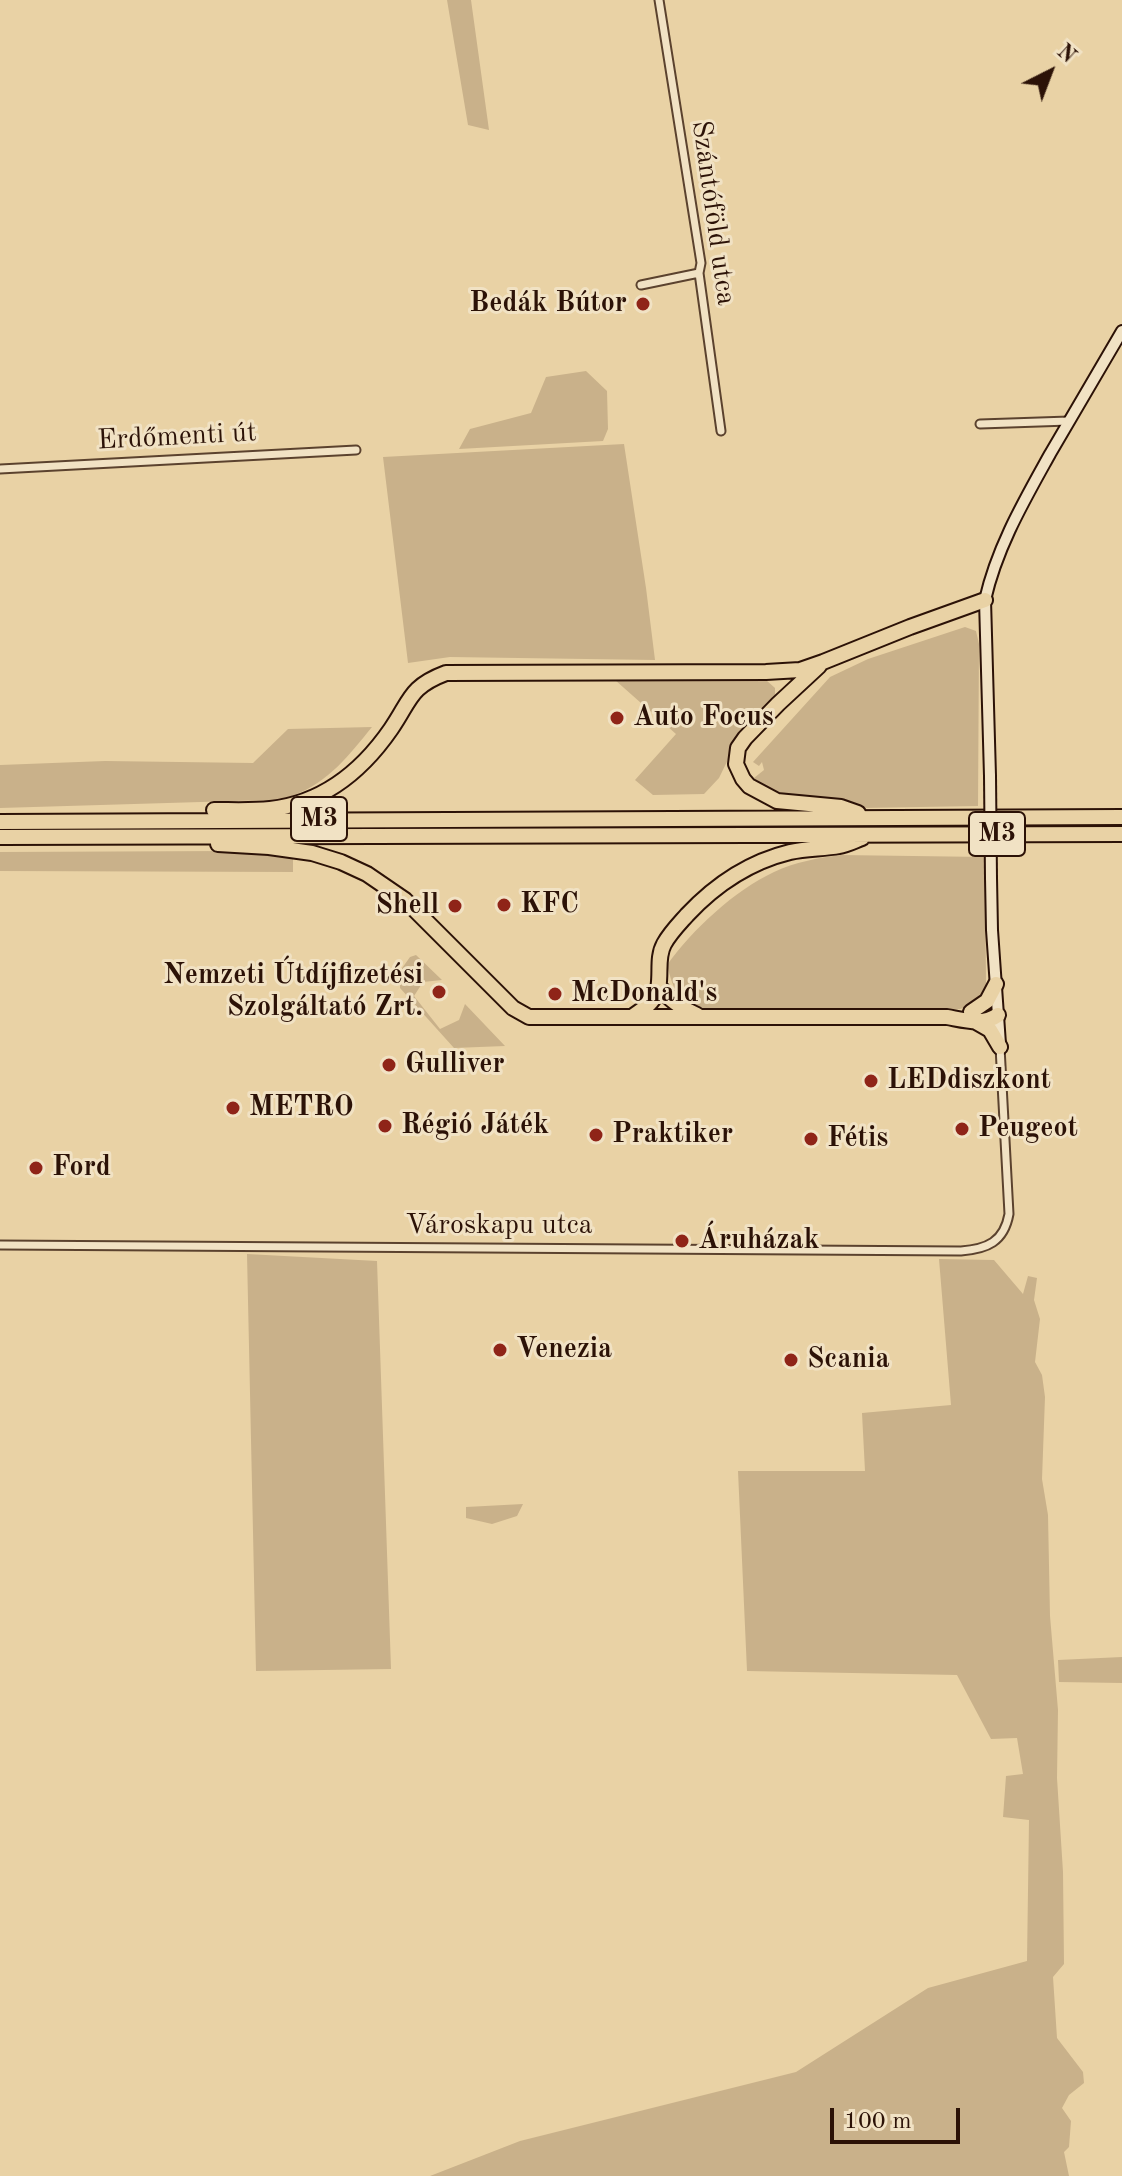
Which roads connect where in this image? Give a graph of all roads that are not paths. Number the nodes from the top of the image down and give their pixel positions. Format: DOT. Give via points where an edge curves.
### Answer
graph roads {
  1 [pos="659,0"];
  2 [pos="699,273"];
  3 [pos="641,285"];
  4 [pos="1122,331"];
  5 [pos="1069,421"];
  6 [pos="980,424"];
  7 [pos="721,431"];
  8 [pos="356,450"];
  9 [pos="0,469"];
  10 [pos="985,600"];
  11 [pos="823,662"];
  12 [pos="771,675"];
  13 [pos="802,681"];
  14 [pos="778,704"];
  15 [pos="869,817"];
  16 [pos="1122,817"];
  17 [pos="150,820"];
  18 [pos="0,822"];
  19 [pos="872,834"];
  20 [pos="1122,834"];
  21 [pos="138,836"];
  22 [pos="0,837"];
  23 [pos="996,984"];
  24 [pos="660,991"];
  25 [pos="998,1015"];
  26 [pos="631,1017"];
  27 [pos="662,1017"];
  28 [pos="701,1017"];
  29 [pos="974,1017"];
  30 [pos="1000,1047"];
  31 [pos="0,1245"];
  1 -- 2 [label="street, Szántóföld utca"];
  2 -- 3 [label="street"];
  2 -- 7 [label="street, Szántóföld utca"];
  4 -- 5 [label="street"];
  5 -- 6 [label="street"];
  5 -- 10 [label="street" via="1005,539"];
  8 -- 9 [label="street, Erdőmenti út"];
  10 -- 11 [label="highway"];
  10 -- 23 [label="street, bridge"];
  11 -- 12 [label="highway"];
  11 -- 13 [label="highway"];
  12 -- 13 [label="highway"];
  12 -- 14 [label="highway" via="780,690"];
  12 -- 17 [label="highway" via="446,673 419,686 377,748 322,795 270,809 182,811"];
  13 -- 14 [label="highway"];
  14 -- 15 [label="highway" via="738,748 736,764 749,786 777,801 841,807"];
  15 -- 16 [label="highway, M3"];
  15 -- 17 [label="highway, M3"];
  17 -- 18 [label="highway, M3"];
  19 -- 20 [label="highway, M3"];
  19 -- 21 [label="highway, M3"];
  19 -- 24 [label="highway" via="843,845 772,857 723,882 666,940 659,962"];
  21 -- 22 [label="highway, M3"];
  21 -- 26 [label="highway" via="323,856 367,874 397,894 524,1016"];
  23 -- 25 [label="street"];
  23 -- 29 [label="highway"];
  24 -- 26 [label="highway"];
  24 -- 27 [label="highway"];
  24 -- 28 [label="highway"];
  25 -- 29 [label="highway" via="990,1011"];
  25 -- 30 [label="street"];
  26 -- 27 [label="highway"];
  27 -- 28 [label="highway"];
  28 -- 29 [label="highway"];
  29 -- 30 [label="highway"];
  30 -- 31 [label="street, Városkapu utca" via="1009,1214 1004,1231 988,1246 961,1251"];
}
